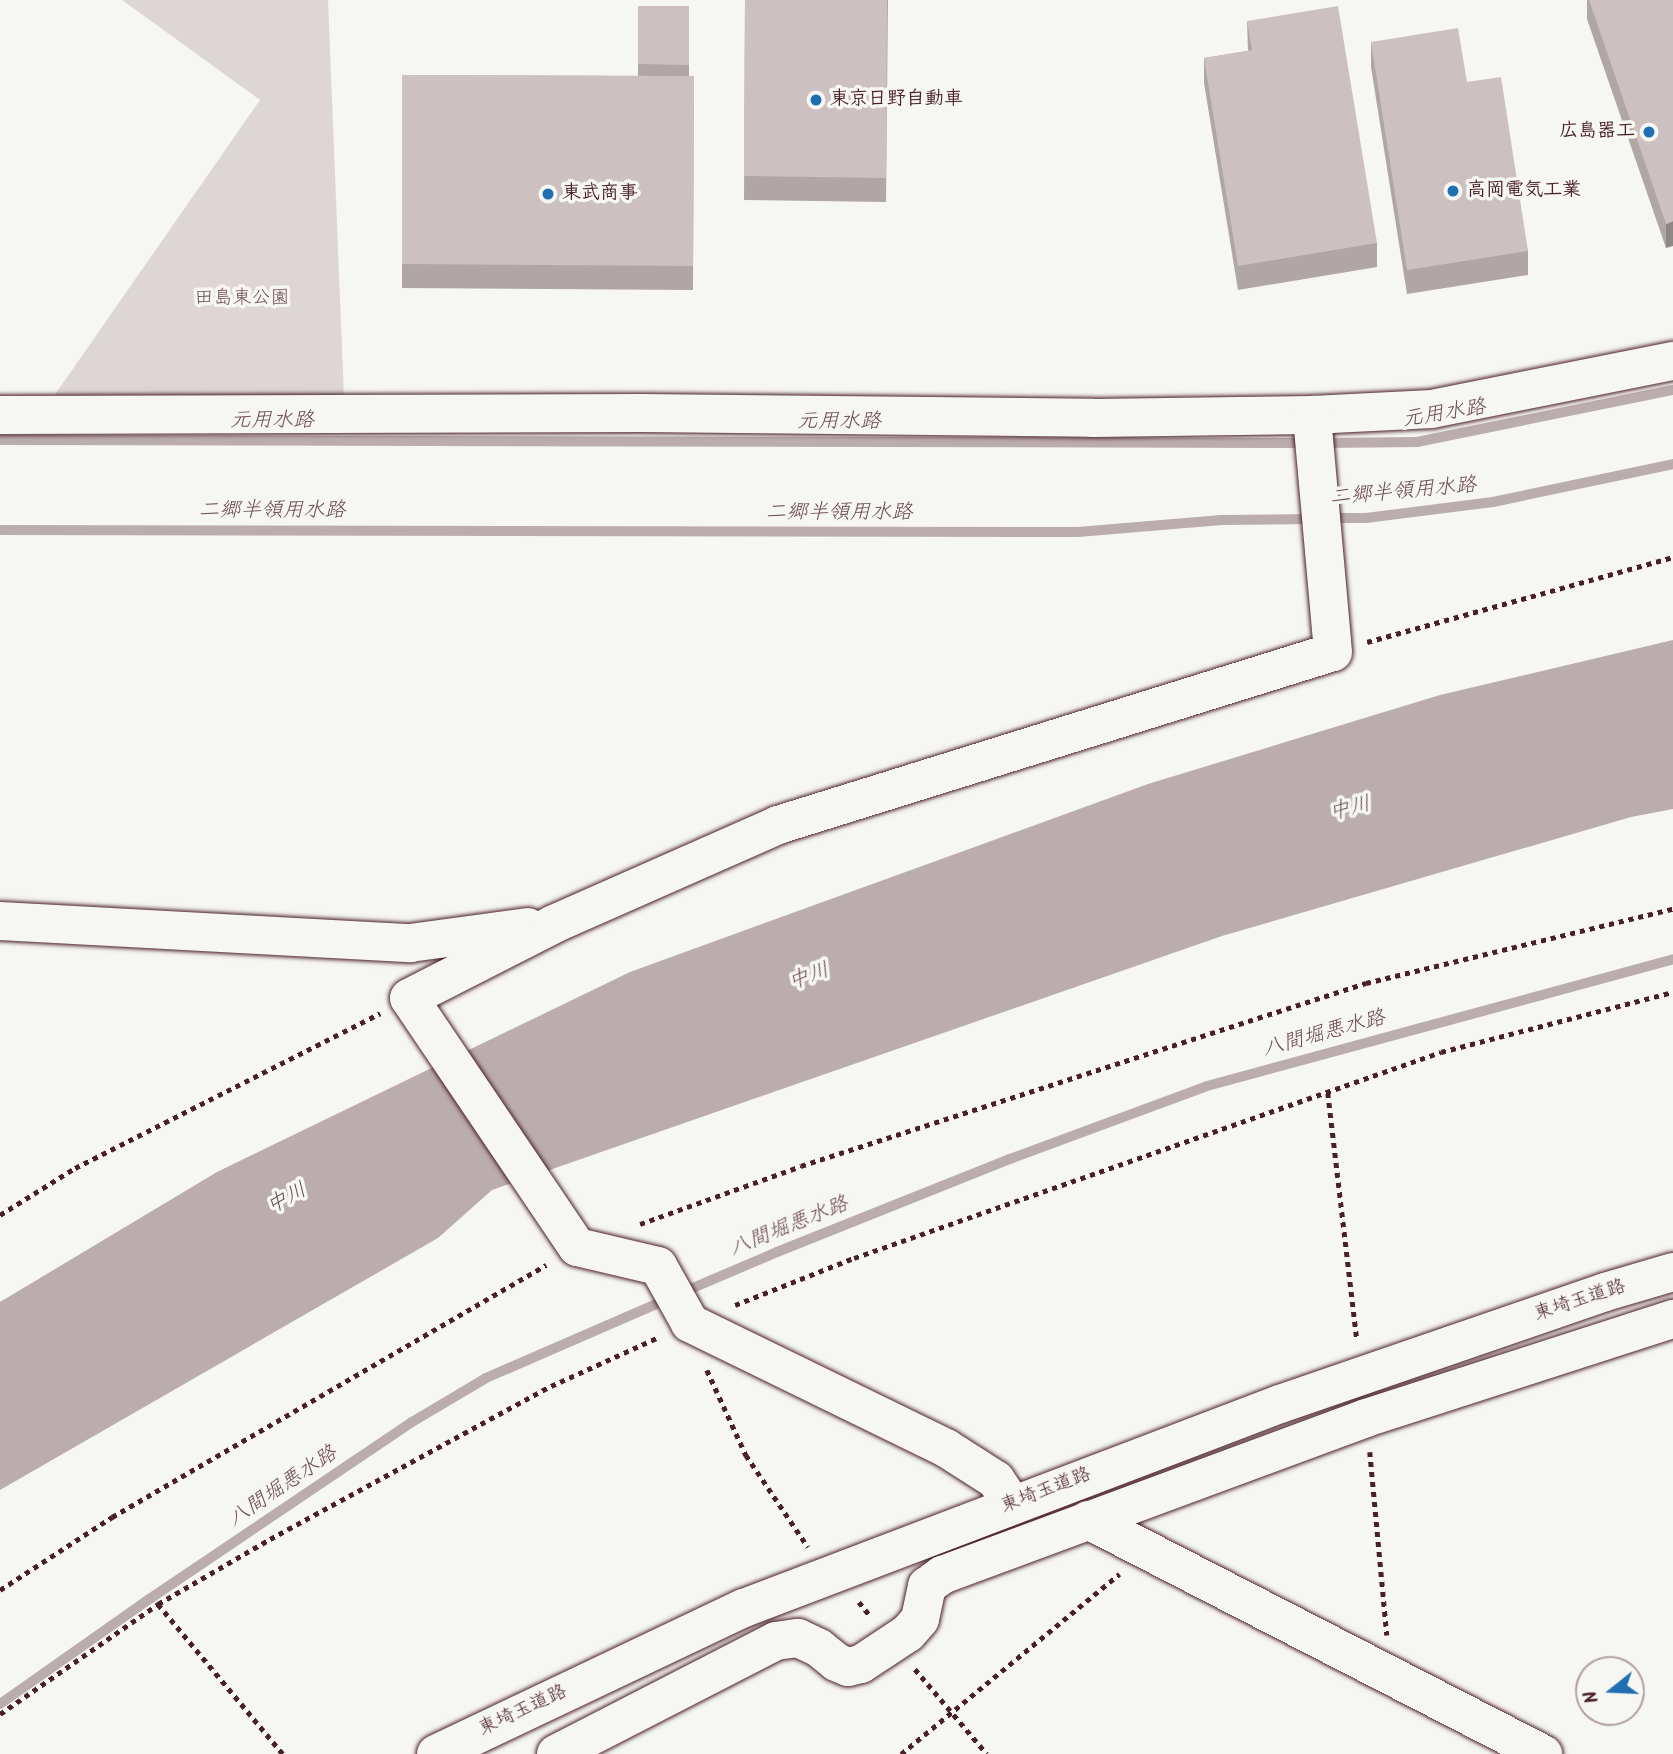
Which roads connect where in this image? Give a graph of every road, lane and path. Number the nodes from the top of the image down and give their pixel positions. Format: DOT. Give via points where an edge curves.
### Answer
graph roads {
  1 [pos="1673,361"];
  2 [pos="0,415"];
  3 [pos="1312,415"];
  4 [pos="1673,557"];
  5 [pos="1333,652"];
  6 [pos="1673,909"];
  7 [pos="0,921"];
  8 [pos="554,924"];
  9 [pos="1673,992"];
  10 [pos="409,998"];
  11 [pos="1328,1093"];
  12 [pos="0,1215"];
  13 [pos="630,1228"];
  14 [pos="577,1247"];
  15 [pos="1673,1272"];
  16 [pos="1673,1319"];
  17 [pos="690,1323"];
  18 [pos="1361,1376"];
  19 [pos="1366,1418"];
  20 [pos="1012,1504"];
  21 [pos="1088,1520"];
  22 [pos="1145,1552"];
  23 [pos="836,1573"];
  24 [pos="0,1590"];
  25 [pos="158,1604"];
  26 [pos="892,1643"];
  27 [pos="1391,1674"];
  28 [pos="952,1711"];
  29 [pos="0,1714"];
  30 [pos="283,1754"];
  31 [pos="436,1754"];
  32 [pos="556,1754"];
  33 [pos="901,1754"];
  34 [pos="987,1754"];
  35 [pos="1543,1754"];
  1 -- 3 [label="main road" via="1432,409"];
  2 -- 3 [label="main road"];
  3 -- 5 [label="main road"];
  4 -- 5 [label="path"];
  5 -- 8 [label="main road" via="778,825"];
  6 -- 13 [label="path" via="1366,983 801,1166"];
  7 -- 8 [label="main road" via="410,943"];
  8 -- 10 [label="main road"];
  9 -- 11 [label="path" via="1441,1052"];
  10 -- 12 [label="path" via="75,1168"];
  10 -- 14 [label="main road"];
  11 -- 17 [label="path" via="854,1258"];
  11 -- 18 [label="path"];
  14 -- 17 [label="main road" via="658,1266"];
  14 -- 24 [label="path" via="112,1517"];
  15 -- 18 [label="main road, 東埼玉道路"];
  16 -- 19 [label="main road"];
  17 -- 20 [label="main road" via="946,1448 996,1480"];
  17 -- 23 [label="path" via="713,1388 746,1455 802,1541"];
  17 -- 25 [label="path" via="551,1385"];
  18 -- 20 [label="main road, 東埼玉道路"];
  19 -- 21 [label="main road"];
  19 -- 27 [label="path"];
  20 -- 23 [label="main road, 東埼玉道路"];
  21 -- 22 [label="main road"];
  21 -- 26 [label="main road" via="942,1575 927,1586 920,1619"];
  22 -- 27 [label="main road"];
  22 -- 28 [label="path"];
  23 -- 26 [label="path"];
  23 -- 31 [label="main road, 東埼玉道路" via="744,1608"];
  25 -- 29 [label="path"];
  25 -- 30 [label="path"];
  26 -- 28 [label="path"];
  26 -- 32 [label="main road" via="861,1664 848,1667 798,1638 776,1641"];
  27 -- 35 [label="main road"];
  28 -- 33 [label="path"];
  28 -- 34 [label="path"];
}
